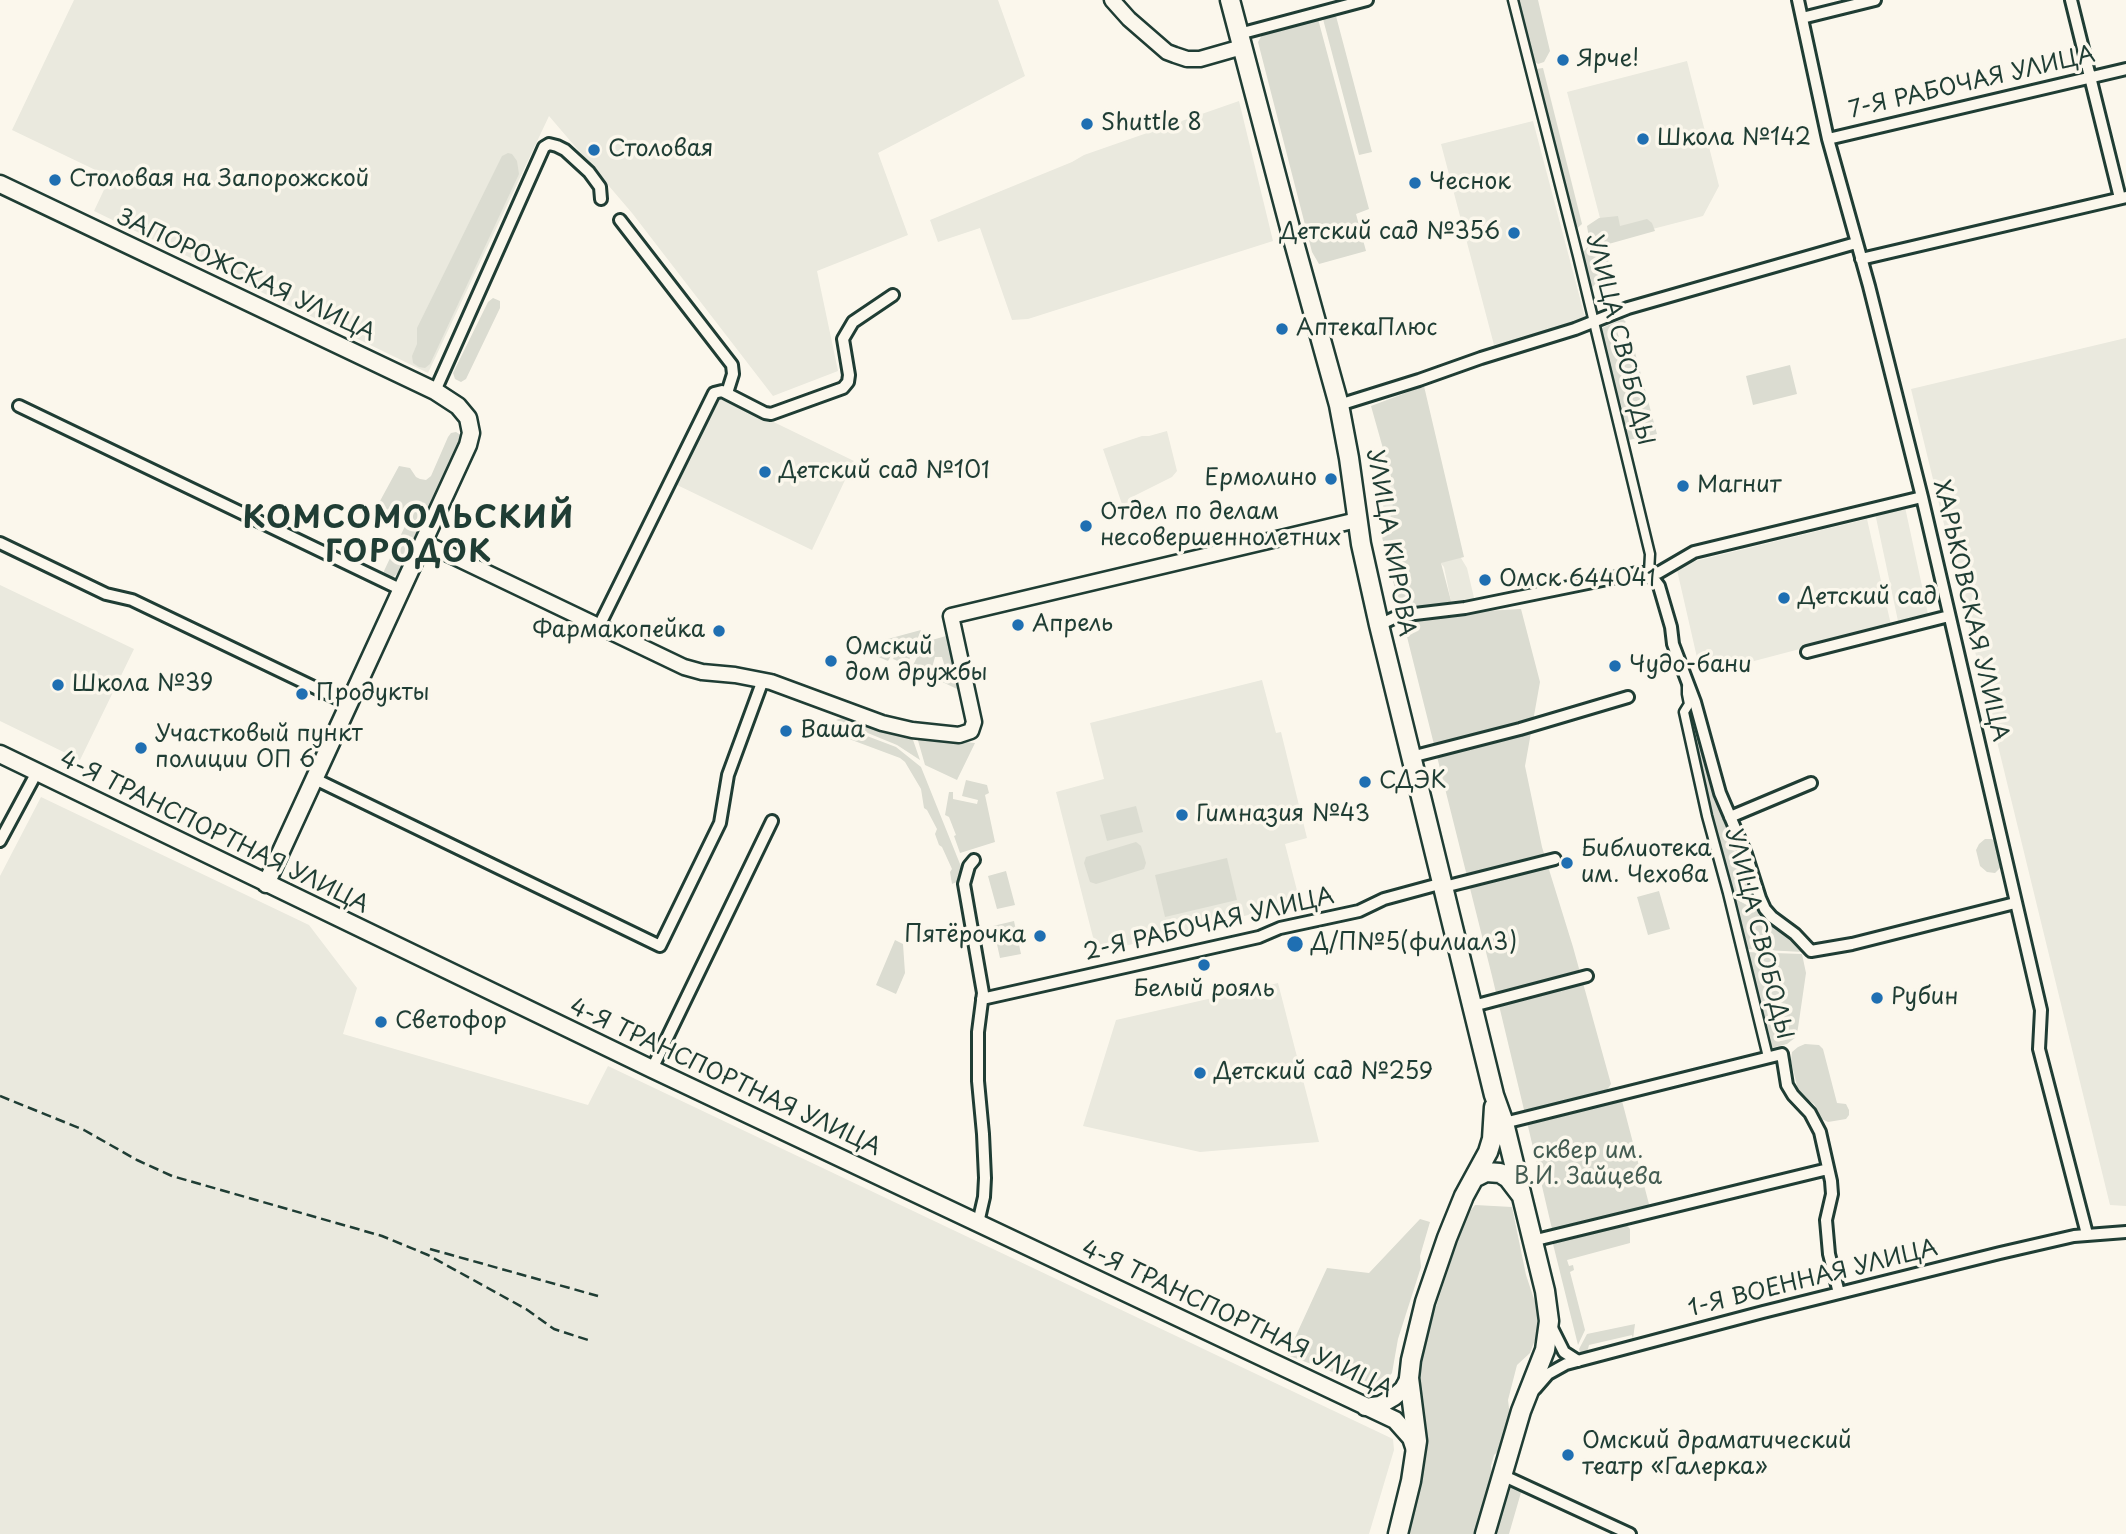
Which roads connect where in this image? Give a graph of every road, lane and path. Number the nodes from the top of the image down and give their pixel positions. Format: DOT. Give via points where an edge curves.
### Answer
graph roads {
  1 [pos="1112,0"];
  2 [pos="1230,0"];
  3 [pos="1367,0"];
  4 [pos="1513,0"];
  5 [pos="1798,0"];
  6 [pos="1875,0"];
  7 [pos="2071,0"];
  8 [pos="1343,3"];
  9 [pos="1802,18"];
  10 [pos="1241,41"];
  11 [pos="2126,69"];
  12 [pos="2090,77"];
  13 [pos="1828,139"];
  14 [pos="0,184"];
  15 [pos="2123,197"];
  16 [pos="601,199"];
  17 [pos="620,220"];
  18 [pos="1856,243"];
  19 [pos="1861,259"];
  20 [pos="893,295"];
  21 [pos="1593,323"];
  22 [pos="435,391"];
  23 [pos="727,393"];
  24 [pos="1339,405"];
  25 [pos="19,406"];
  26 [pos="1922,497"];
  27 [pos="1357,520"];
  28 [pos="424,542"];
  29 [pos="0,543"];
  30 [pos="1649,573"];
  31 [pos="402,590"];
  32 [pos="1950,616"];
  33 [pos="1379,625"];
  34 [pos="598,626"];
  35 [pos="1807,652"];
  36 [pos="763,680"];
  37 [pos="1688,686"];
  38 [pos="1629,697"];
  39 [pos="349,704"];
  40 [pos="0,754"];
  41 [pos="1411,757"];
  42 [pos="37,772"];
  43 [pos="315,779"];
  44 [pos="1811,783"];
  45 [pos="1730,817"];
  46 [pos="772,821"];
  47 [pos="0,841"];
  48 [pos="974,859"];
  49 [pos="1555,859"];
  50 [pos="267,884"];
  51 [pos="1443,885"];
  52 [pos="2015,903"];
  53 [pos="1587,975"];
  54 [pos="982,999"];
  55 [pos="1473,1006"];
  56 [pos="1768,1056"];
  57 [pos="652,1069"];
  58 [pos="1494,1096"];
  59 [pos="1504,1123"];
  60 [pos="1828,1169"];
  61 [pos="1476,1177"];
  62 [pos="1522,1197"];
  63 [pos="978,1223"];
  64 [pos="2126,1232"];
  65 [pos="2087,1234"];
  66 [pos="1532,1241"];
  67 [pos="1839,1293"];
  68 [pos="1549,1321"];
  69 [pos="1578,1361"];
  70 [pos="1409,1378"];
  71 [pos="1525,1401"];
  72 [pos="1365,1407"];
  73 [pos="1416,1454"];
  74 [pos="1502,1475"];
  75 [pos="1398,1534"];
  76 [pos="1485,1534"];
  77 [pos="1630,1534"];
  1 -- 10 [label="street" via="1167,52 1187,59 1200,59"];
  2 -- 10 [label="main road, УЛИЦА КИРОВА"];
  3 -- 8 [label="street"];
  4 -- 21 [label="street, УЛИЦА СВОБОДЫ"];
  5 -- 9 [label="street, ХАРЬКОВСКАЯ УЛИЦА"];
  6 -- 9 [label="street"];
  7 -- 12 [label="street"];
  8 -- 10 [label="street"];
  9 -- 13 [label="street, ХАРЬКОВСКАЯ УЛИЦА"];
  10 -- 24 [label="main road, УЛИЦА КИРОВА"];
  11 -- 12 [label="street, 7-Я РАБОЧАЯ УЛИЦА"];
  12 -- 13 [label="street, 7-Я РАБОЧАЯ УЛИЦА"];
  12 -- 15 [label="street"];
  13 -- 18 [label="street, ХАРЬКОВСКАЯ УЛИЦА"];
  14 -- 22 [label="main road, ЗАПОРОЖСКАЯ УЛИЦА"];
  15 -- 19 [label="street"];
  16 -- 22 [label="street" via="600,187 589,172 565,150 550,144 544,147"];
  17 -- 23 [label="street" via="732,365"];
  18 -- 19 [label="street, ХАРЬКОВСКАЯ УЛИЦА"];
  18 -- 21 [label="street" via="1628,307"];
  19 -- 26 [label="street, ХАРЬКОВСКАЯ УЛИЦА"];
  20 -- 23 [label="street" via="853,322 844,338 849,375 843,388 771,414"];
  21 -- 24 [label="street"];
  21 -- 30 [label="street, УЛИЦА СВОБОДЫ" via="1650,554"];
  22 -- 28 [label="main road, ЗАПОРОЖСКАЯ УЛИЦА" via="458,406 468,418 471,433"];
  23 -- 34 [label="street" via="715,393"];
  24 -- 27 [label="main road, УЛИЦА КИРОВА"];
  25 -- 31 [label="street"];
  26 -- 30 [label="street" via="1694,552 1666,570"];
  26 -- 32 [label="street, ХАРЬКОВСКАЯ УЛИЦА"];
  27 -- 33 [label="main road, УЛИЦА КИРОВА"];
  27 -- 36 [label="street" via="951,616 974,722 971,731 959,735 882,723"];
  28 -- 31 [label="main road"];
  28 -- 34 [label="street"];
  29 -- 39 [label="street" via="106,594 132,600"];
  30 -- 33 [label="street" via="1398,616"];
  30 -- 37 [label="street, УЛИЦА СВОБОДЫ" via="1659,586"];
  31 -- 39 [label="main road"];
  32 -- 35 [label="street"];
  32 -- 52 [label="street, ХАРЬКОВСКАЯ УЛИЦА"];
  33 -- 41 [label="main road, УЛИЦА КИРОВА"];
  34 -- 36 [label="street" via="684,667"];
  36 -- 43 [label="street" via="728,775 720,823 660,946"];
  37 -- 45 [label="street, УЛИЦА СВОБОДЫ"];
  37 -- 56 [label="street, УЛИЦА СВОБОДЫ" via="1689,704 1684,712"];
  38 -- 41 [label="street"];
  39 -- 43 [label="main road"];
  40 -- 42 [label="main road, 4-Я ТРАНСПОРТНАЯ УЛИЦА"];
  41 -- 51 [label="main road, УЛИЦА КИРОВА"];
  42 -- 47 [label="street"];
  42 -- 50 [label="main road, 4-Я ТРАНСПОРТНАЯ УЛИЦА"];
  43 -- 50 [label="main road"];
  44 -- 45 [label="street"];
  45 -- 52 [label="street, УЛИЦА СВОБОДЫ" via="1765,909 1811,951"];
  46 -- 57 [label="street"];
  48 -- 54 [label="street" via="964,884"];
  49 -- 51 [label="street, 2-Я РАБОЧАЯ УЛИЦА"];
  50 -- 57 [label="main road, 4-Я ТРАНСПОРТНАЯ УЛИЦА"];
  51 -- 54 [label="street, 2-Я РАБОЧАЯ УЛИЦА" via="1259,937"];
  51 -- 55 [label="main road, УЛИЦА КИРОВА"];
  52 -- 65 [label="street, ХАРЬКОВСКАЯ УЛИЦА" via="2041,1010 2039,1049"];
  53 -- 55 [label="street"];
  54 -- 63 [label="street" via="978,1081 985,1178"];
  55 -- 58 [label="main road, УЛИЦА КИРОВА"];
  56 -- 59 [label="street"];
  56 -- 60 [label="street, УЛИЦА СВОБОДЫ" via="1782,1054 1787,1085 1819,1132"];
  57 -- 63 [label="main road, 4-Я ТРАНСПОРТНАЯ УЛИЦА"];
  58 -- 59 [label="main road, УЛИЦА КИРОВА"];
  58 -- 61 [label="main road, УЛИЦА КИРОВА" via="1492,1139"];
  59 -- 62 [label="main road, УЛИЦА КИРОВА"];
  60 -- 66 [label="street"];
  60 -- 67 [label="street, УЛИЦА СВОБОДЫ" via="1832,1194 1826,1220 1829,1254"];
  61 -- 62 [label="main road" via="1500,1173"];
  61 -- 70 [label="main road, УЛИЦА КИРОВА" via="1464,1196 1425,1302"];
  62 -- 66 [label="main road, УЛИЦА КИРОВА"];
  63 -- 72 [label="main road, 4-Я ТРАНСПОРТНАЯ УЛИЦА"];
  64 -- 65 [label="street, 1-Я ВОЕННАЯ УЛИЦА"];
  65 -- 67 [label="street, 1-Я ВОЕННАЯ УЛИЦА"];
  66 -- 68 [label="main road, УЛИЦА КИРОВА"];
  67 -- 69 [label="street, 1-Я ВОЕННАЯ УЛИЦА"];
  68 -- 69 [label="street" via="1564,1352"];
  68 -- 71 [label="main road, УЛИЦА КИРОВА" via="1545,1350"];
  69 -- 71 [label="street, 1-Я ВОЕННАЯ УЛИЦА" via="1548,1374"];
  70 -- 72 [label="main road" via="1394,1397"];
  70 -- 73 [label="main road, УЛИЦА КИРОВА"];
  71 -- 74 [label="main road, УЛИЦА КИРОВА"];
  72 -- 73 [label="main road, 4-Я ТРАНСПОРТНАЯ УЛИЦА" via="1403,1427"];
  73 -- 75 [label="main road, УЛИЦА КИРОВА"];
  74 -- 76 [label="main road, УЛИЦА КИРОВА"];
  74 -- 77 [label="street"];
}
